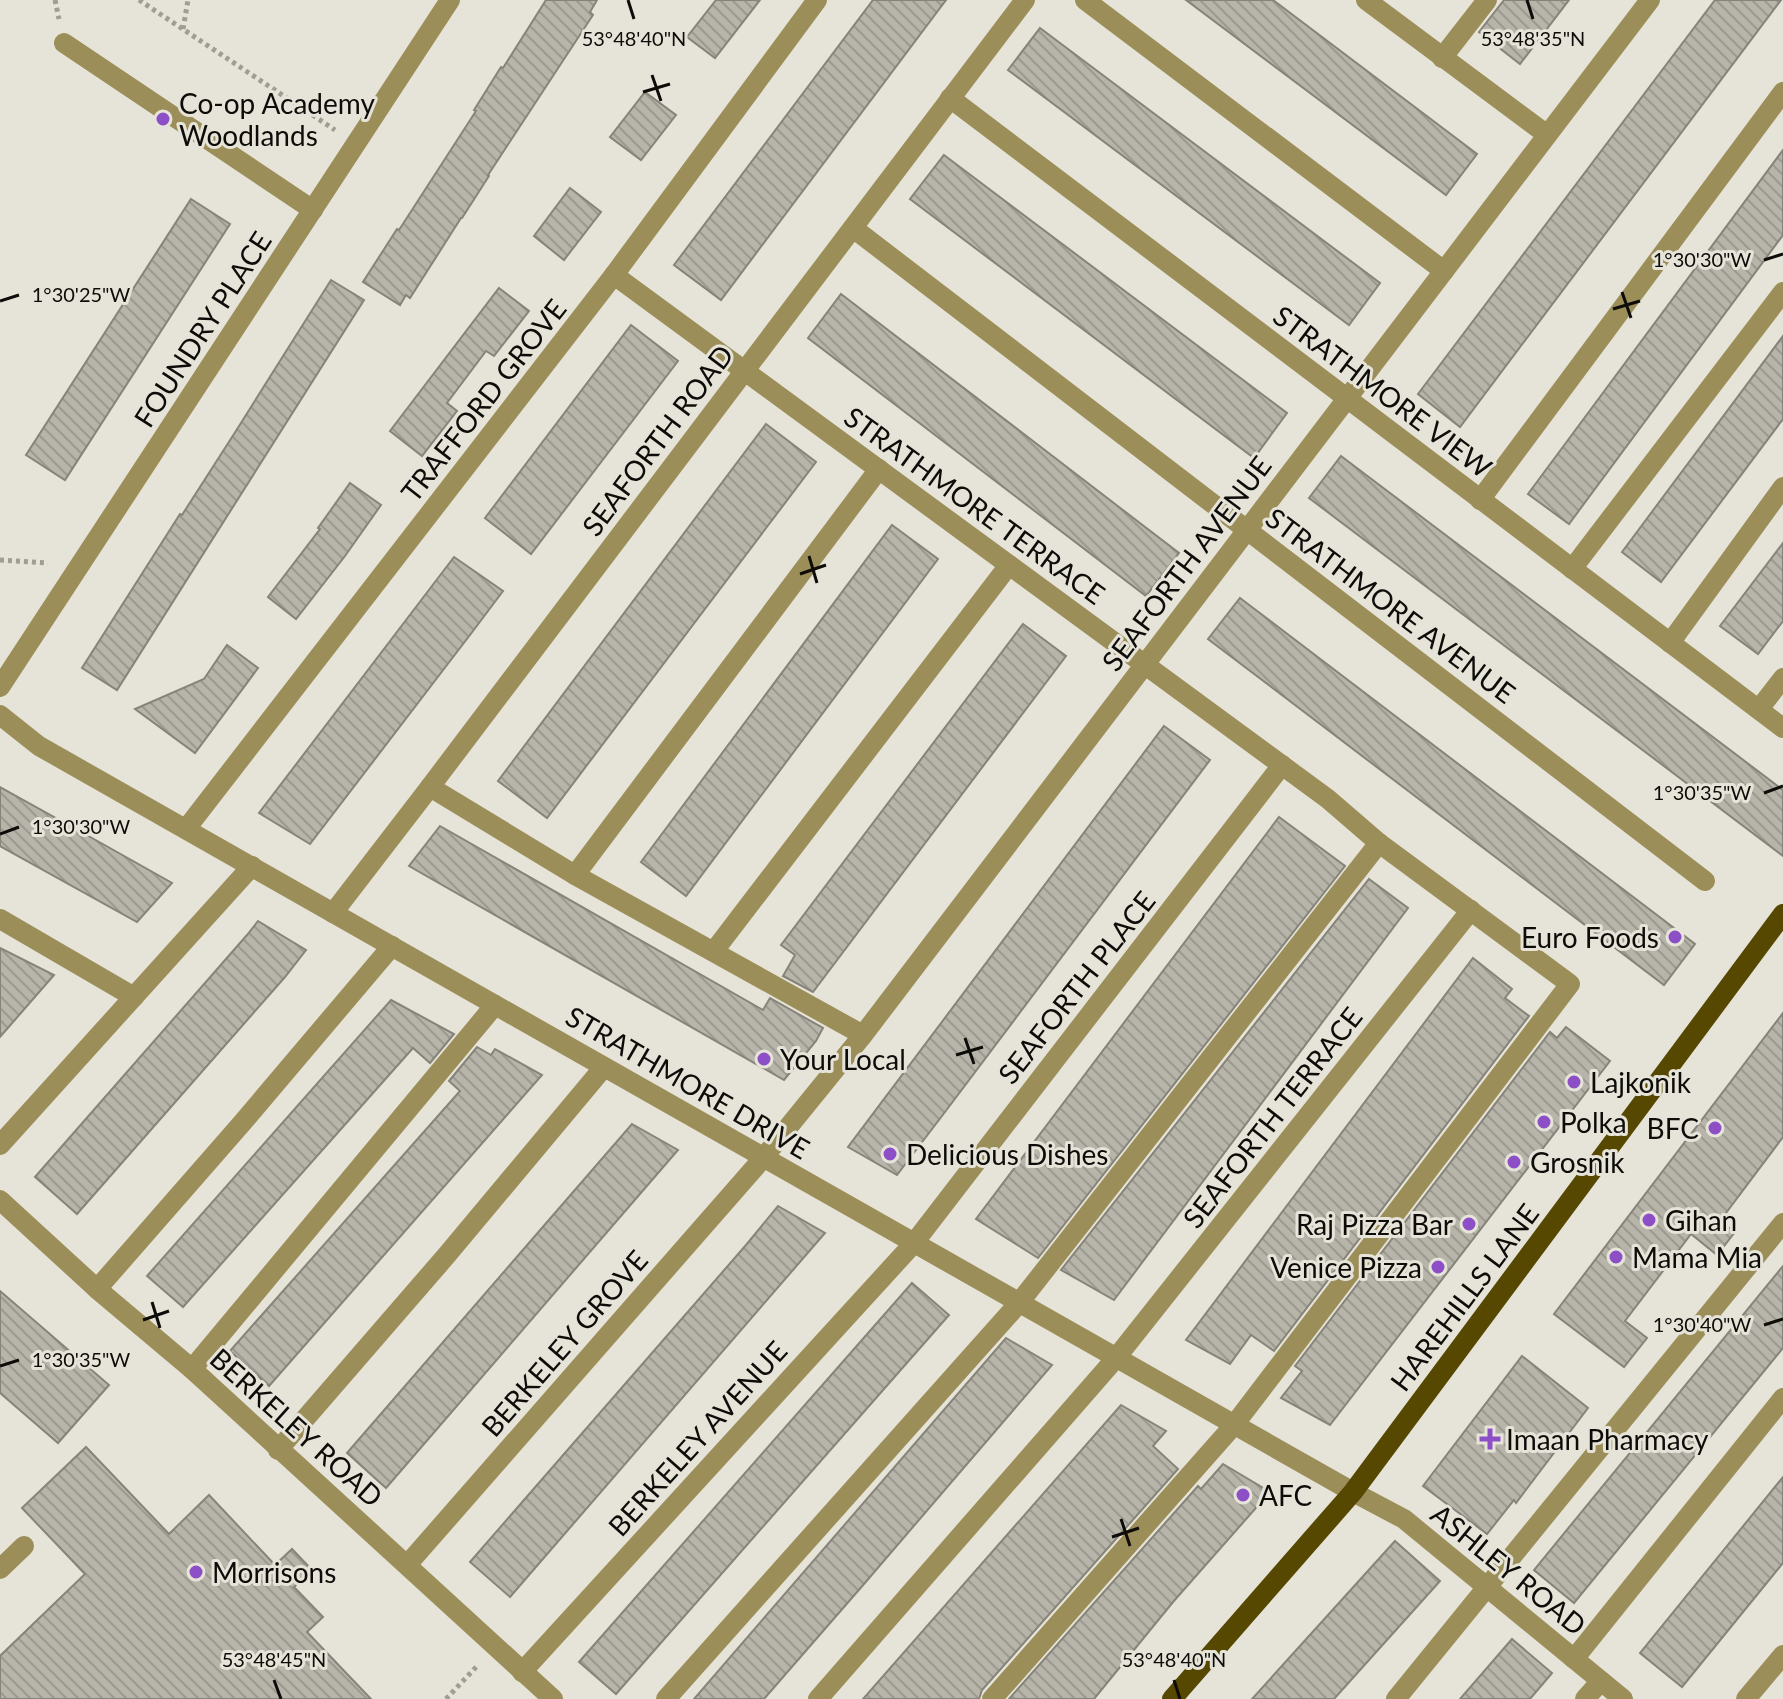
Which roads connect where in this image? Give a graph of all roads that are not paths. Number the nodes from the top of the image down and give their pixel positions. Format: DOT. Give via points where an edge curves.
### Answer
graph roads {
  1 [pos="450,0"];
  2 [pos="817,0"];
  3 [pos="1025,0"];
  4 [pos="1085,0"];
  5 [pos="1366,0"];
  6 [pos="1487,0"];
  7 [pos="1650,0"];
  8 [pos="64,43"];
  9 [pos="1442,58"];
  10 [pos="1783,92"];
  11 [pos="950,98"];
  12 [pos="1546,134"];
  13 [pos="313,210"];
  14 [pos="853,228"];
  15 [pos="1444,271"];
  16 [pos="614,275"];
  17 [pos="1783,292"];
  18 [pos="745,371"];
  19 [pos="1346,398"];
  20 [pos="879,469"];
  21 [pos="1783,487"];
  22 [pos="1480,500"];
  23 [pos="1246,530"];
  24 [pos="1009,565"];
  25 [pos="1572,569"];
  26 [pos="1670,643"];
  27 [pos="1145,665"];
  28 [pos="1783,678"];
  29 [pos="0,687"];
  30 [pos="1759,709"];
  31 [pos="0,715"];
  32 [pos="1783,728"];
  33 [pos="1282,765"];
  34 [pos="430,787"];
  35 [pos="186,829"];
  36 [pos="1379,843"];
  37 [pos="252,866"];
  38 [pos="575,875"];
  39 [pos="1705,881"];
  40 [pos="1471,910"];
  41 [pos="333,913"];
  42 [pos="1782,918"];
  43 [pos="0,919"];
  44 [pos="392,946"];
  45 [pos="714,951"];
  46 [pos="134,997"];
  47 [pos="495,1005"];
  48 [pos="863,1035"];
  49 [pos="604,1067"];
  50 [pos="0,1145"];
  51 [pos="764,1157"];
  52 [pos="0,1200"];
  53 [pos="1783,1223"];
  54 [pos="914,1243"];
  55 [pos="97,1289"];
  56 [pos="1019,1303"];
  57 [pos="1116,1358"];
  58 [pos="192,1369"];
  59 [pos="1783,1398"];
  60 [pos="1234,1425"];
  61 [pos="278,1450"];
  62 [pos="1353,1492"];
  63 [pos="24,1546"];
  64 [pos="407,1565"];
  65 [pos="0,1569"];
  66 [pos="1489,1587"];
  67 [pos="1783,1655"];
  68 [pos="1574,1659"];
  69 [pos="522,1672"];
  70 [pos="1601,1681"];
  71 [pos="553,1699"];
  72 [pos="666,1699"];
  73 [pos="818,1699"];
  74 [pos="992,1699"];
  75 [pos="1172,1699"];
  76 [pos="1396,1699"];
  77 [pos="1585,1699"];
  78 [pos="1623,1699"];
  79 [pos="1746,1699"];
  1 -- 13 [label="street, FOUNDRY PLACE"];
  2 -- 16 [label="street, TRAFFORD GROVE"];
  3 -- 11 [label="street, SEAFORTH ROAD"];
  4 -- 15 [label="street"];
  5 -- 9 [label="street"];
  6 -- 9 [label="street"];
  7 -- 12 [label="street, SEAFORTH AVENUE"];
  8 -- 13 [label="street"];
  9 -- 12 [label="street"];
  10 -- 22 [label="street"];
  11 -- 14 [label="street, SEAFORTH ROAD"];
  11 -- 19 [label="street, STRATHMORE VIEW"];
  12 -- 15 [label="street, SEAFORTH AVENUE"];
  13 -- 29 [label="street, FOUNDRY PLACE"];
  14 -- 18 [label="street, SEAFORTH ROAD"];
  14 -- 23 [label="street, STRATHMORE AVENUE"];
  15 -- 19 [label="street, SEAFORTH AVENUE"];
  16 -- 18 [label="street, STRATHMORE TERRACE"];
  16 -- 35 [label="street, TRAFFORD GROVE"];
  17 -- 25 [label="street"];
  18 -- 20 [label="street, STRATHMORE TERRACE"];
  18 -- 34 [label="street, SEAFORTH ROAD"];
  19 -- 22 [label="street, STRATHMORE VIEW"];
  19 -- 23 [label="street, SEAFORTH AVENUE"];
  20 -- 24 [label="street, STRATHMORE TERRACE"];
  20 -- 38 [label="street"];
  21 -- 26 [label="street"];
  22 -- 25 [label="street, STRATHMORE VIEW"];
  23 -- 27 [label="street, SEAFORTH AVENUE"];
  23 -- 39 [label="street, STRATHMORE AVENUE"];
  24 -- 27 [label="street, STRATHMORE TERRACE"];
  24 -- 45 [label="street"];
  25 -- 26 [label="street, STRATHMORE VIEW"];
  26 -- 30 [label="street, STRATHMORE VIEW"];
  27 -- 33 [label="street, STRATHMORE TERRACE"];
  27 -- 48 [label="street, SEAFORTH AVENUE"];
  28 -- 30 [label="street"];
  30 -- 32 [label="street, STRATHMORE VIEW"];
  31 -- 35 [label="street, STRATHMORE DRIVE" via="39,746"];
  33 -- 36 [label="street, STRATHMORE TERRACE"];
  33 -- 54 [label="street, SEAFORTH PLACE"];
  34 -- 38 [label="street"];
  34 -- 41 [label="street, SEAFORTH ROAD"];
  35 -- 37 [label="street, STRATHMORE DRIVE"];
  36 -- 40 [label="street, STRATHMORE TERRACE"];
  36 -- 56 [label="street"];
  37 -- 41 [label="street, STRATHMORE DRIVE"];
  37 -- 46 [label="street"];
  38 -- 45 [label="street"];
  40 -- 57 [label="street, SEAFORTH TERRACE"];
  40 -- 60 [label="street, STRATHMORE TERRACE" via="1570,984"];
  41 -- 44 [label="street, STRATHMORE DRIVE"];
  42 -- 62 [label="main road, HAREHILLS LANE"];
  43 -- 46 [label="street"];
  44 -- 47 [label="street, STRATHMORE DRIVE"];
  44 -- 55 [label="street"];
  45 -- 48 [label="street"];
  46 -- 50 [label="street"];
  47 -- 49 [label="street, STRATHMORE DRIVE"];
  47 -- 58 [label="street"];
  48 -- 51 [label="street, SEAFORTH AVENUE"];
  49 -- 51 [label="street, STRATHMORE DRIVE"];
  49 -- 61 [label="street"];
  51 -- 54 [label="street, STRATHMORE DRIVE"];
  51 -- 64 [label="street, BERKELEY GROVE"];
  52 -- 55 [label="street, BERKELEY ROAD"];
  53 -- 66 [label="street"];
  54 -- 56 [label="street, STRATHMORE DRIVE"];
  54 -- 69 [label="street, BERKELEY AVENUE"];
  55 -- 58 [label="street, BERKELEY ROAD"];
  56 -- 57 [label="street, STRATHMORE DRIVE"];
  56 -- 72 [label="street"];
  57 -- 60 [label="street, STRATHMORE DRIVE"];
  57 -- 73 [label="street, SEAFORTH TERRACE"];
  58 -- 61 [label="street, BERKELEY ROAD"];
  59 -- 68 [label="street"];
  60 -- 62 [label="street, STRATHMORE DRIVE"];
  60 -- 74 [label="street"];
  61 -- 64 [label="street, BERKELEY ROAD"];
  62 -- 66 [label="street, ASHLEY ROAD" via="1404,1519"];
  62 -- 75 [label="main road, HAREHILLS LANE"];
  63 -- 65 [label="street"];
  64 -- 69 [label="street, BERKELEY ROAD"];
  66 -- 68 [label="street, ASHLEY ROAD"];
  66 -- 76 [label="street"];
  67 -- 79 [label="street"];
  68 -- 70 [label="street, ASHLEY ROAD"];
  69 -- 71 [label="street, BERKELEY ROAD"];
  70 -- 77 [label="street"];
  70 -- 78 [label="street, ASHLEY ROAD"];
}
